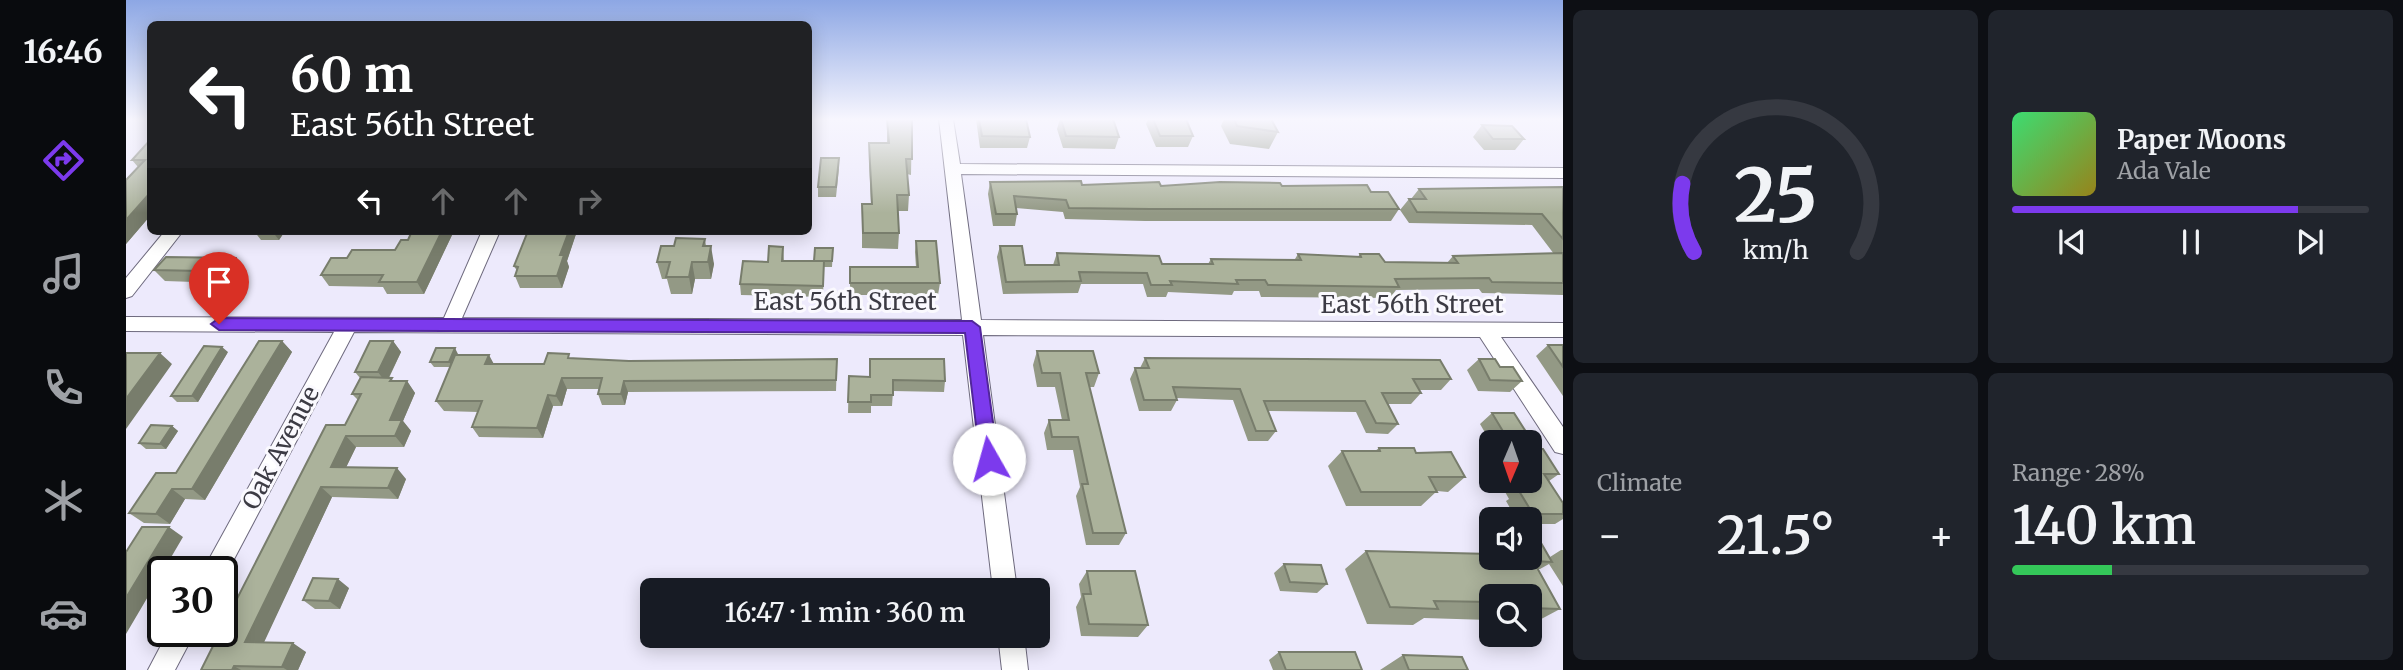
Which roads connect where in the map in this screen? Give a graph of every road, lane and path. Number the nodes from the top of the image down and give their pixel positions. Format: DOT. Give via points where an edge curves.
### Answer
graph roads {
  1 [pos="950,150"];
  2 [pos="952,169"];
  3 [pos="1563,173"];
  4 [pos="171,235"];
  5 [pos="489,235"];
  6 [pos="126,291"];
  7 [pos="126,324"];
  8 [pos="348,325"];
  9 [pos="450,325"];
  10 [pos="972,327"];
  11 [pos="1486,330"];
  12 [pos="1563,330"];
  13 [pos="1563,445"];
  14 [pos="223,556"];
  15 [pos="1003,578"];
  16 [pos="173,647"];
  17 [pos="1012,648"];
  18 [pos="161,670"];
  19 [pos="1015,670"];
  1 -- 2 [label="street"];
  2 -- 3 [label="street"];
  2 -- 10 [label="street"];
  4 -- 6 [label="street"];
  5 -- 9 [label="street"];
  7 -- 8 [label="street, East 56th Street"];
  8 -- 9 [label="street, East 56th Street"];
  8 -- 14 [label="street, Oak Avenue"];
  9 -- 10 [label="street, East 56th Street"];
  10 -- 11 [label="street, East 56th Street"];
  10 -- 15 [label="street"];
  11 -- 12 [label="street, East 56th Street"];
  11 -- 13 [label="street"];
  16 -- 18 [label="street"];
  17 -- 19 [label="street"];
}
